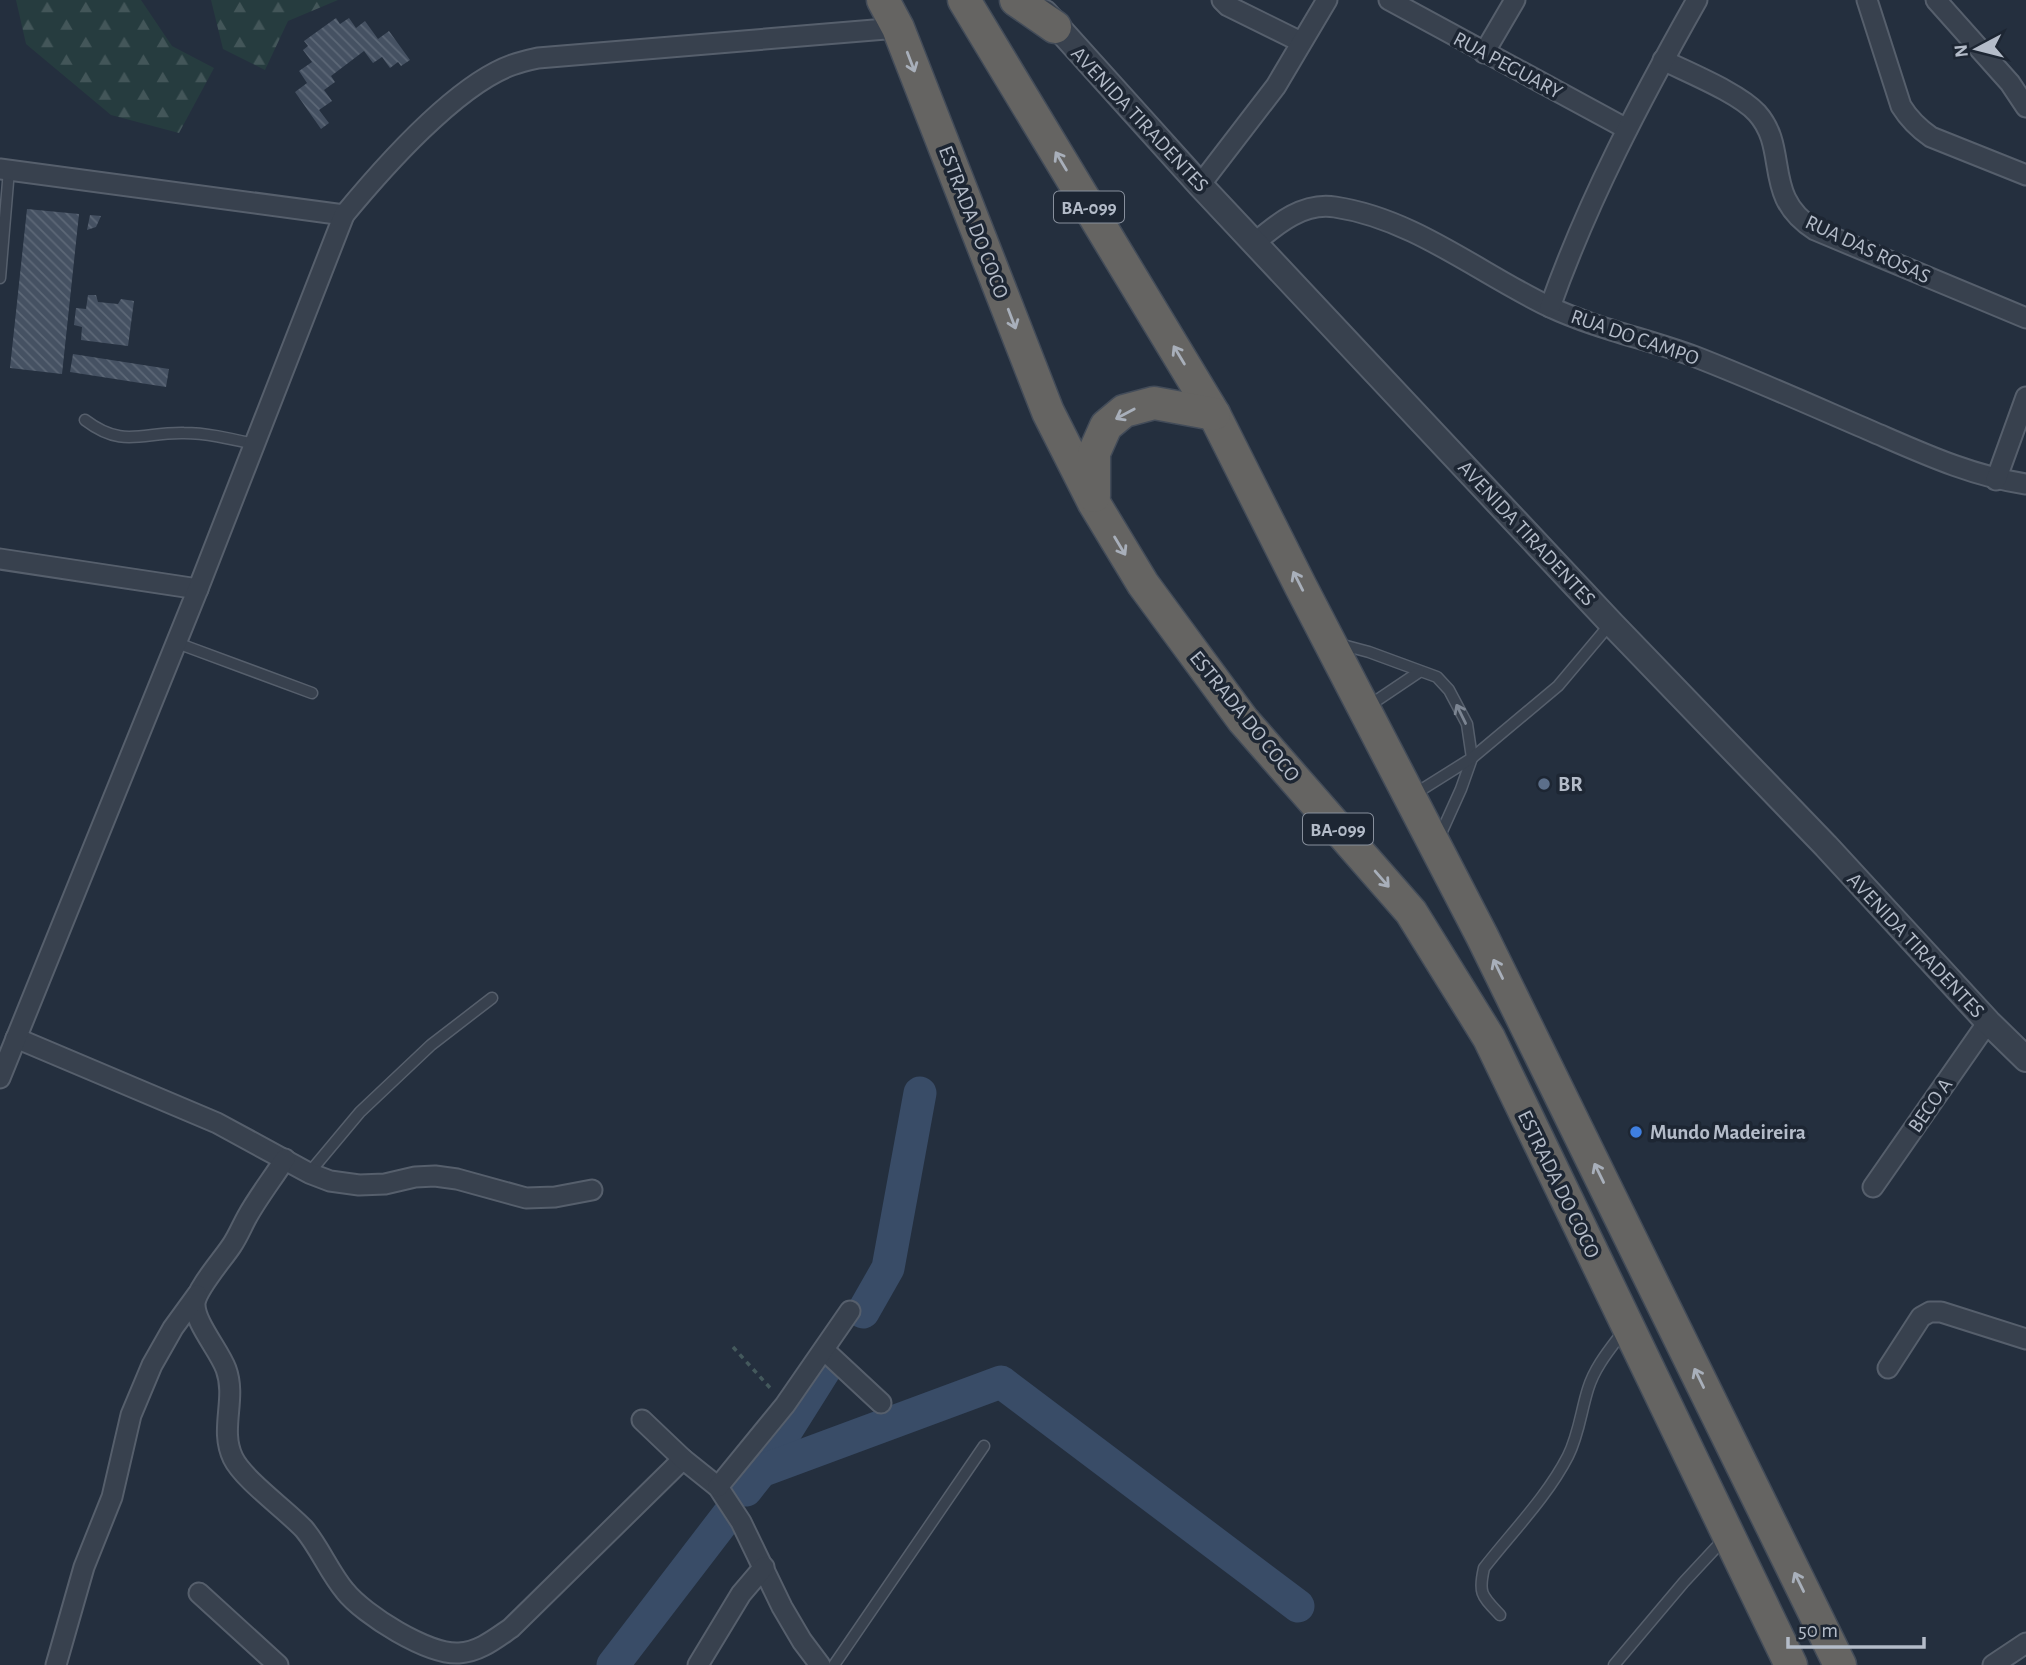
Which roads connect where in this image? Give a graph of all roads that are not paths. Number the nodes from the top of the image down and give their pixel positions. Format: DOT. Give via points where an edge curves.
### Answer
graph roads {
  1 [pos="883,0"];
  2 [pos="964,0"];
  3 [pos="1016,0"];
  4 [pos="1035,0"];
  5 [pos="1222,0"];
  6 [pos="1327,0"];
  7 [pos="1389,0"];
  8 [pos="1515,0"];
  9 [pos="1697,0"];
  10 [pos="1867,0"];
  11 [pos="1936,0"];
  12 [pos="1055,27"];
  13 [pos="898,29"];
  14 [pos="1301,42"];
  15 [pos="1484,53"];
  16 [pos="1663,60"];
  17 [pos="2026,107"];
  18 [pos="1627,130"];
  19 [pos="5,170"];
  20 [pos="2026,175"];
  21 [pos="1200,185"];
  22 [pos="344,215"];
  23 [pos="1255,242"];
  24 [pos="0,278"];
  25 [pos="1550,307"];
  26 [pos="2026,318"];
  27 [pos="2026,397"];
  28 [pos="1214,414"];
  29 [pos="85,420"];
  30 [pos="254,444"];
  31 [pos="1996,480"];
  32 [pos="2026,484"];
  33 [pos="1094,503"];
  34 [pos="0,559"];
  35 [pos="198,589"];
  36 [pos="1611,624"];
  37 [pos="1329,642"];
  38 [pos="177,643"];
  39 [pos="1419,672"];
  40 [pos="312,693"];
  41 [pos="1364,709"];
  42 [pos="1472,758"];
  43 [pos="1410,797"];
  44 [pos="1435,846"];
  45 [pos="492,998"];
  46 [pos="1988,1023"];
  47 [pos="16,1038"];
  48 [pos="2026,1059"];
  49 [pos="0,1077"];
  50 [pos="285,1159"];
  51 [pos="309,1172"];
  52 [pos="1873,1187"];
  53 [pos="592,1190"];
  54 [pos="197,1295"];
  55 [pos="850,1311"];
  56 [pos="1627,1326"];
  57 [pos="2026,1339"];
  58 [pos="824,1350"];
  59 [pos="1888,1368"];
  60 [pos="881,1403"];
  61 [pos="642,1420"];
  62 [pos="984,1446"];
  63 [pos="683,1459"];
  64 [pos="718,1487"];
  65 [pos="1729,1534"];
  66 [pos="764,1567"];
  67 [pos="199,1593"];
  68 [pos="1500,1615"];
  69 [pos="511,1628"];
  70 [pos="2026,1643"];
  71 [pos="62,1661"];
  72 [pos="278,1665"];
  73 [pos="470,1665"];
  74 [pos="698,1665"];
  75 [pos="820,1665"];
  76 [pos="834,1665"];
  77 [pos="1614,1665"];
  78 [pos="1791,1665"];
  79 [pos="1840,1665"];
  80 [pos="1993,1665"];
  1 -- 13 [label="highway, ESTRADA DO COCO / BA-099"];
  28 -- 2 [label="highway, ESTRADA DO COCO / BA-099, one-way"];
  3 -- 12 [label="highway"];
  4 -- 12 [label="street, AVENIDA TIRADENTES"];
  5 -- 14 [label="street"];
  6 -- 14 [label="street"];
  7 -- 15 [label="street, RUA PEGUARY"];
  8 -- 15 [label="street"];
  9 -- 16 [label="street"];
  10 -- 20 [label="street" via="1909,119 1931,137"];
  11 -- 17 [label="street"];
  12 -- 21 [label="street, AVENIDA TIRADENTES"];
  13 -- 22 [label="street" via="538,58 511,65 484,79 433,121 376,175"];
  13 -- 33 [label="highway, ESTRADA DO COCO / BA-099, one-way" via="1048,412"];
  14 -- 21 [label="street" via="1276,86"];
  15 -- 18 [label="street, RUA PEGUARY"];
  16 -- 18 [label="street"];
  16 -- 26 [label="street, RUA DAS ROSAS" via="1746,103 1758,114 1766,127 1788,206 1800,220"];
  18 -- 25 [label="street" via="1583,220"];
  19 -- 22 [label="street"];
  19 -- 24 [label="lane"];
  21 -- 23 [label="street, AVENIDA TIRADENTES"];
  22 -- 30 [label="street"];
  23 -- 25 [label="street, RUA DO CAMPO" via="1288,216 1333,207 1416,234"];
  23 -- 36 [label="street, AVENIDA TIRADENTES"];
  25 -- 31 [label="street, RUA DO CAMPO" via="1693,356"];
  27 -- 31 [label="street"];
  28 -- 33 [label="highway, one-way" via="1154,403 1124,411 1106,426 1094,453"];
  37 -- 28 [label="highway, ESTRADA DO COCO / BA-099, one-way"];
  29 -- 30 [label="lane" via="119,437 183,433"];
  30 -- 35 [label="street"];
  31 -- 32 [label="street, RUA DO CAMPO"];
  33 -- 56 [label="highway, ESTRADA DO COCO / BA-099, one-way" via="1143,584 1243,720 1411,912 1489,1038"];
  34 -- 35 [label="street"];
  35 -- 38 [label="street"];
  36 -- 42 [label="lane" via="1558,686"];
  36 -- 46 [label="street, AVENIDA TIRADENTES" via="1826,846"];
  37 -- 39 [label="lane"];
  37 -- 41 [label="highway, ESTRADA DO COCO / BA-099"];
  38 -- 40 [label="lane"];
  38 -- 47 [label="street"];
  39 -- 41 [label="lane"];
  42 -- 39 [label="lane, one-way" via="1466,724 1449,690 1437,677"];
  41 -- 43 [label="highway, ESTRADA DO COCO / BA-099"];
  42 -- 43 [label="lane"];
  42 -- 44 [label="lane"];
  43 -- 44 [label="highway, ESTRADA DO COCO / BA-099"];
  79 -- 44 [label="highway, ESTRADA DO COCO / BA-099, one-way"];
  45 -- 51 [label="lane" via="431,1045 360,1112"];
  46 -- 48 [label="street, AVENIDA TIRADENTES"];
  46 -- 52 [label="street, BECO A"];
  47 -- 49 [label="street"];
  47 -- 50 [label="street" via="217,1123"];
  50 -- 51 [label="street"];
  50 -- 54 [label="street"];
  51 -- 53 [label="street" via="359,1185 415,1177 457,1178 526,1198"];
  54 -- 69 [label="street" via="196,1312 230,1382 227,1428 233,1458 311,1537 346,1592 418,1644 441,1652 460,1653 484,1646"];
  54 -- 71 [label="street" via="152,1365 131,1415 112,1497 84,1567"];
  55 -- 58 [label="street"];
  56 -- 65 [label="highway, ESTRADA DO COCO / BA-099"];
  56 -- 68 [label="lane" via="1598,1366 1569,1454 1555,1478 1484,1568 1482,1596"];
  57 -- 59 [label="street" via="1930,1312 1921,1317"];
  58 -- 60 [label="street"];
  58 -- 64 [label="street"];
  61 -- 63 [label="street"];
  62 -- 76 [label="lane"];
  63 -- 64 [label="street"];
  63 -- 69 [label="street"];
  64 -- 66 [label="street"];
  65 -- 77 [label="lane"];
  65 -- 78 [label="highway, ESTRADA DO COCO / BA-099"];
  66 -- 74 [label="street" via="741,1594"];
  66 -- 75 [label="street" via="802,1641"];
  67 -- 72 [label="street"];
  69 -- 73 [label="street"];
  70 -- 80 [label="street"];
}
